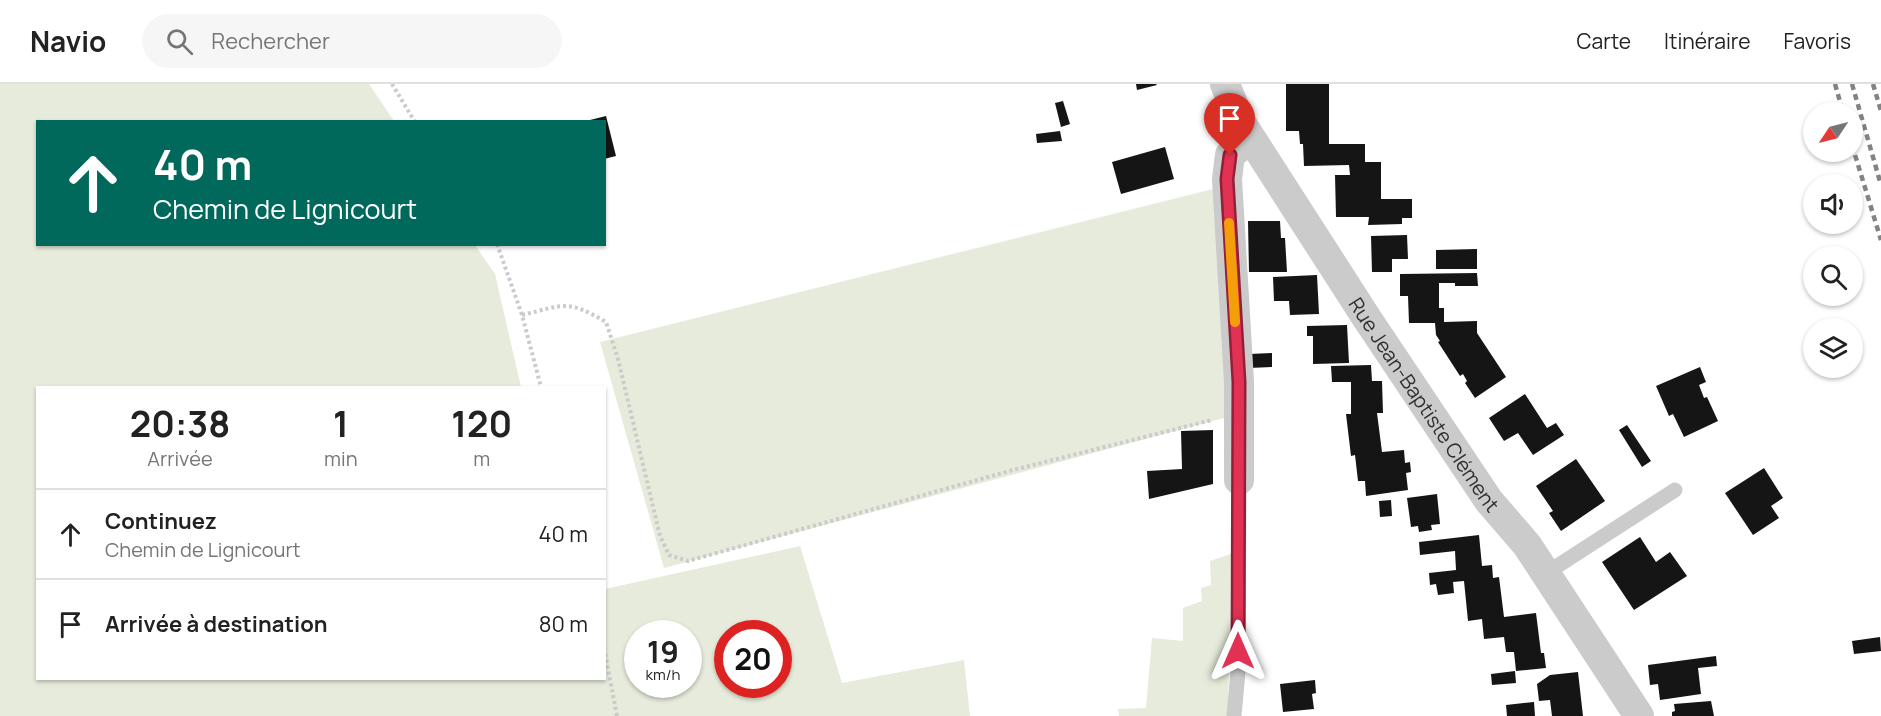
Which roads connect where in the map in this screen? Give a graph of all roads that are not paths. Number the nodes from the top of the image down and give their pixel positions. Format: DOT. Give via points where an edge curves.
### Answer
graph roads {
  1 [pos="1225,84"];
  2 [pos="1250,138"];
  3 [pos="1239,480"];
  4 [pos="1676,490"];
  5 [pos="1545,574"];
  6 [pos="1234,716"];
  7 [pos="1639,716"];
  1 -- 2 [label="street, Rue Jean-Baptiste Clément"];
  2 -- 3 [label="street" via="1230,155 1227,179 1238,370"];
  2 -- 5 [label="street, Rue Jean-Baptiste Clément" via="1489,501 1527,545"];
  3 -- 6 [label="lane" via="1238,672"];
  4 -- 5 [label="lane"];
  5 -- 7 [label="street, Rue Jean-Baptiste Clément"];
}
